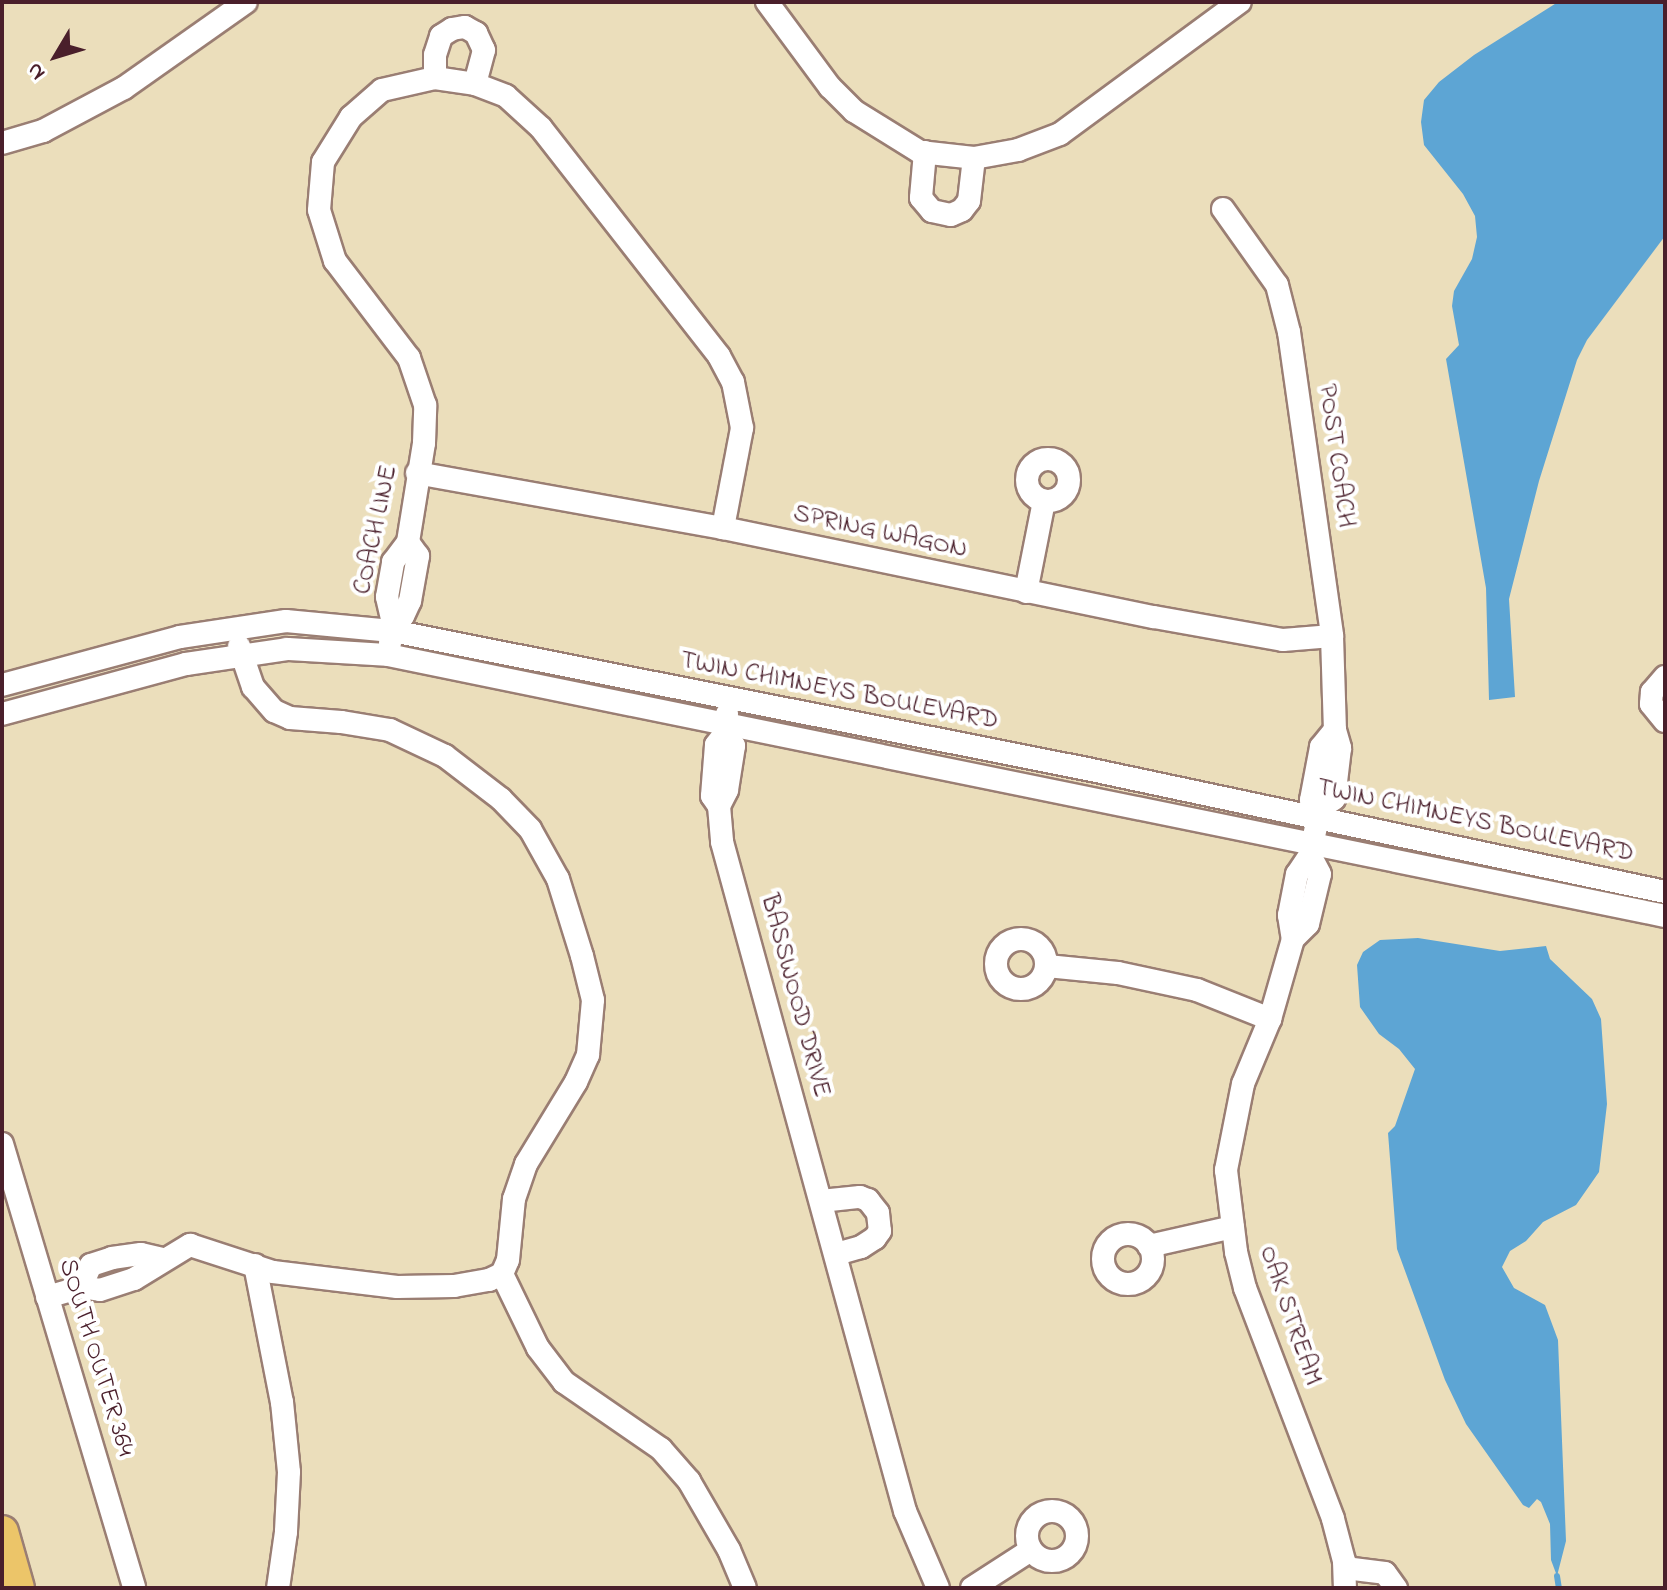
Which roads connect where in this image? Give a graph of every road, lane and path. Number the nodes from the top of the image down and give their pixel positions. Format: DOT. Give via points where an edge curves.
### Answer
graph roads {
  1 [pos="246,2"];
  2 [pos="767,2"];
  3 [pos="1240,2"];
  4 [pos="435,78"];
  5 [pos="475,84"];
  6 [pos="2,143"];
  7 [pos="925,152"];
  8 [pos="974,158"];
  9 [pos="1223,209"];
  10 [pos="417,473"];
  11 [pos="1044,501"];
  12 [pos="723,528"];
  13 [pos="1026,592"];
  14 [pos="393,627"];
  15 [pos="235,629"];
  16 [pos="1332,636"];
  17 [pos="388,655"];
  18 [pos="241,656"];
  19 [pos="1665,677"];
  20 [pos="2,685"];
  21 [pos="730,700"];
  22 [pos="2,714"];
  23 [pos="1665,721"];
  24 [pos="725,730"];
  25 [pos="1319,812"];
  26 [pos="1311,850"];
  27 [pos="1665,892"];
  28 [pos="1665,916"];
  29 [pos="1047,966"];
  30 [pos="1270,1019"];
  31 [pos="2,1144"];
  32 [pos="821,1201"];
  33 [pos="1233,1227"];
  34 [pos="1149,1246"];
  35 [pos="836,1254"];
  36 [pos="255,1265"];
  37 [pos="502,1274"];
  38 [pos="47,1297"];
  39 [pos="2,1532"];
  40 [pos="1031,1550"];
  41 [pos="1345,1578"];
  42 [pos="18,1588"];
  43 [pos="134,1588"];
  44 [pos="278,1588"];
  45 [pos="745,1588"];
  46 [pos="938,1588"];
  47 [pos="972,1588"];
  48 [pos="1396,1588"];
  1 -- 6 [label="street" via="124,88 43,131"];
  2 -- 7 [label="street" via="854,111"];
  3 -- 8 [label="street" via="1060,134 1018,150"];
  4 -- 5 [label="street, COACH LINE"];
  4 -- 5 [label="street" via="441,36 465,27 476,33 484,50"];
  4 -- 10 [label="street, COACH LINE" via="382,90 351,117 323,162 319,210 335,261 409,358 425,405"];
  5 -- 12 [label="street, COACH LINE" via="506,96 541,128 719,356 733,382 742,428"];
  7 -- 8 [label="street"];
  7 -- 8 [label="street" via="921,198 932,211 951,215 969,201"];
  9 -- 16 [label="street, POST COACH" via="1280,296"];
  10 -- 12 [label="street, SPRING WAGON"];
  10 -- 14 [label="street, COACH LINE" via="408,542 418,556 410,601"];
  11 -- 13 [label="street"];
  12 -- 13 [label="street, SPRING WAGON"];
  13 -- 16 [label="street, SPRING WAGON" via="1283,640"];
  14 -- 15 [label="street, TWIN CHIMNEYS BOULEVARD" via="286,621"];
  14 -- 17 [label="street, COACH LINE"];
  14 -- 21 [label="street, TWIN CHIMNEYS BOULEVARD"];
  15 -- 18 [label="street"];
  15 -- 20 [label="street, TWIN CHIMNEYS BOULEVARD" via="180,637"];
  16 -- 25 [label="street, POST COACH" via="1335,730 1321,747 1311,800"];
  17 -- 18 [label="street, TWIN CHIMNEYS BOULEVARD" via="287,649"];
  17 -- 24 [label="street, TWIN CHIMNEYS BOULEVARD"];
  18 -- 22 [label="street, TWIN CHIMNEYS BOULEVARD" via="186,664"];
  18 -- 37 [label="street" via="253,687 274,711 290,718 390,730 445,756 530,829 558,879 593,1000 592,1030 576,1082 526,1164 514,1199"];
  19 -- 23 [label="street" via="1652,692 1651,704"];
  21 -- 24 [label="street, BASSWOOD DRIVE"];
  21 -- 25 [label="street, TWIN CHIMNEYS BOULEVARD"];
  24 -- 26 [label="street, TWIN CHIMNEYS BOULEVARD"];
  24 -- 32 [label="street, BASSWOOD DRIVE" via="716,745 712,796 719,806 722,842"];
  25 -- 26 [label="street, OAK STREAM"];
  25 -- 27 [label="street, TWIN CHIMNEYS BOULEVARD"];
  26 -- 28 [label="street, TWIN CHIMNEYS BOULEVARD"];
  26 -- 30 [label="street, OAK STREAM" via="1320,874 1308,924 1293,939"];
  29 -- 30 [label="street" via="1118,973 1197,990"];
  30 -- 33 [label="street, OAK STREAM" via="1243,1084 1227,1154"];
  31 -- 38 [label="street, SOUTH OUTER 364"];
  32 -- 35 [label="street, BASSWOOD DRIVE"];
  32 -- 35 [label="street" via="860,1197 878,1213 880,1231 875,1238"];
  33 -- 34 [label="street"];
  33 -- 41 [label="street, OAK STREAM" via="1245,1288 1333,1519"];
  35 -- 46 [label="street, BASSWOOD DRIVE" via="905,1511"];
  36 -- 37 [label="street" via="273,1272 397,1287 454,1286"];
  36 -- 38 [label="street" via="190,1245 162,1259 141,1254 91,1265 81,1287"];
  36 -- 44 [label="street" via="282,1402 289,1472"];
  37 -- 45 [label="street" via="538,1348 564,1382 661,1449 689,1481"];
  38 -- 43 [label="street, SOUTH OUTER 364"];
  39 -- 42 [label="highway"];
  40 -- 47 [label="street"];
  41 -- 48 [label="street, OAK STREAM" via="1385,1573"];
}
